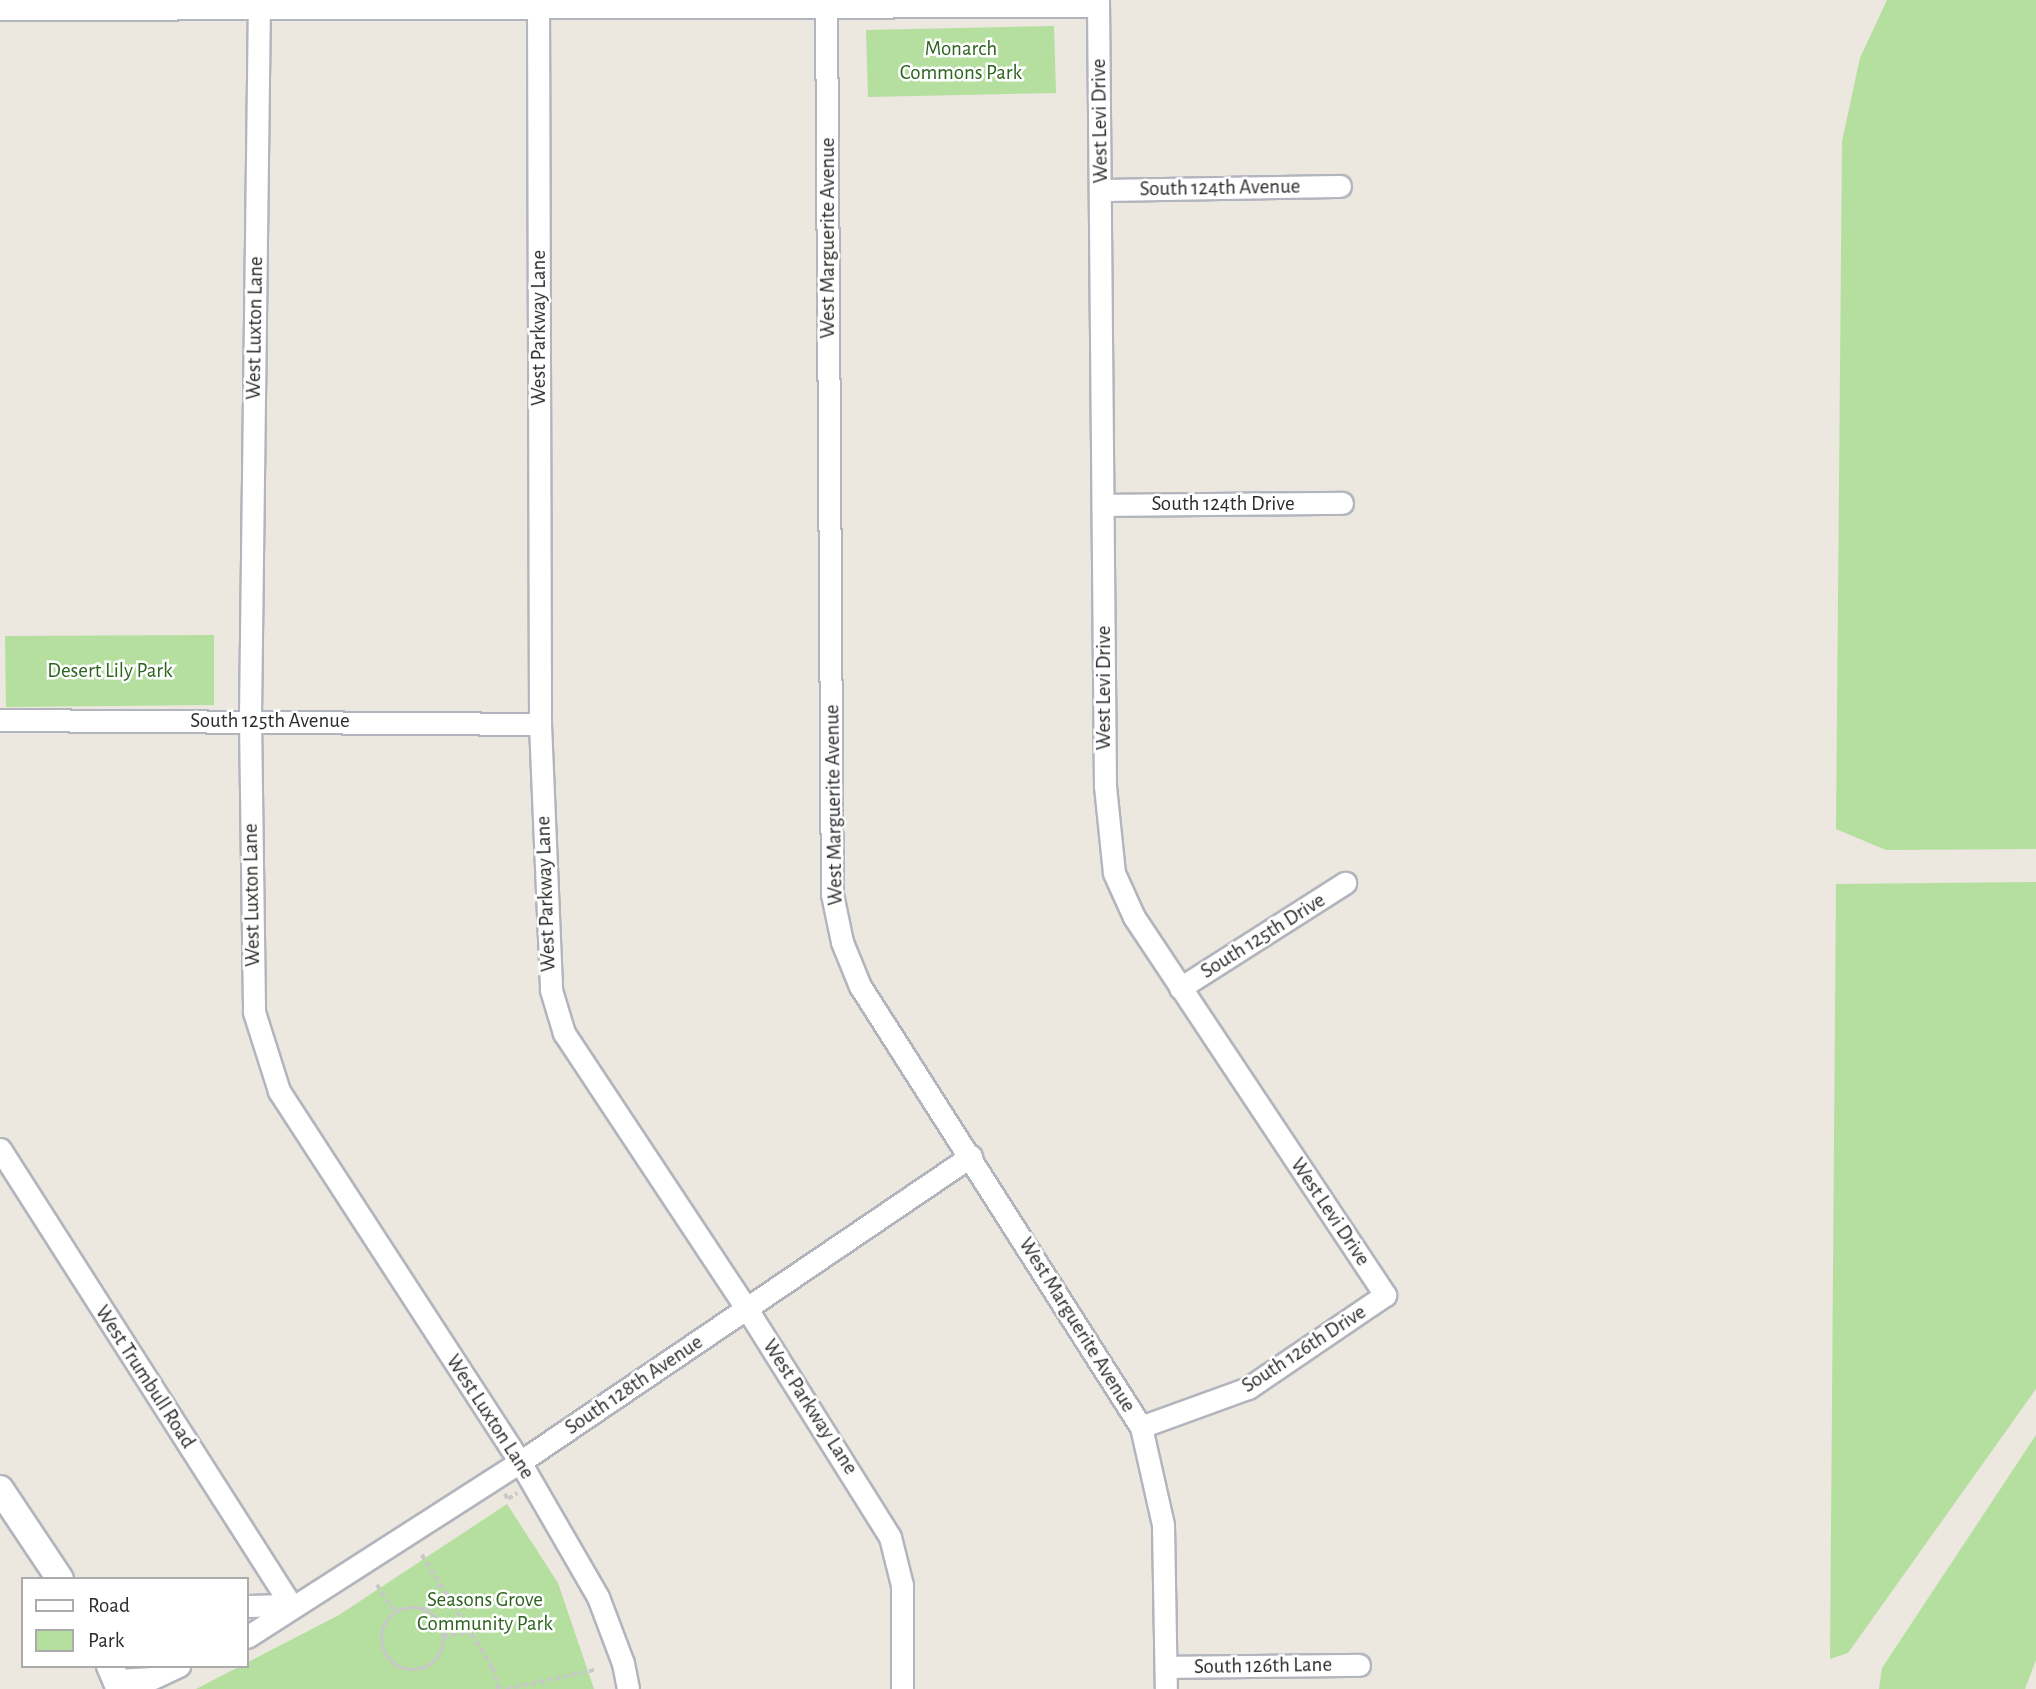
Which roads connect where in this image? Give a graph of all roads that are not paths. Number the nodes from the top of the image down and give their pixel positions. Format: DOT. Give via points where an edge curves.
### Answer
graph roads {
  1 [pos="259,3"];
  2 [pos="826,3"];
  3 [pos="1098,3"];
  4 [pos="538,5"];
  5 [pos="0,9"];
  6 [pos="1340,186"];
  7 [pos="1101,190"];
  8 [pos="1342,503"];
  9 [pos="1103,505"];
  10 [pos="0,720"];
  11 [pos="250,720"];
  12 [pos="540,724"];
  13 [pos="1345,883"];
  14 [pos="1180,988"];
  15 [pos="0,1149"];
  16 [pos="971,1156"];
  17 [pos="1385,1295"];
  18 [pos="747,1309"];
  19 [pos="1141,1427"];
  20 [pos="520,1462"];
  21 [pos="0,1489"];
  22 [pos="59,1577"];
  23 [pos="291,1605"];
  24 [pos="248,1606"];
  25 [pos="248,1636"];
  26 [pos="1359,1665"];
  27 [pos="1166,1667"];
  28 [pos="175,1668"];
  29 [pos="119,1675"];
  30 [pos="628,1689"];
  31 [pos="902,1689"];
  32 [pos="1166,1689"];
  1 -- 4 [label="street"];
  1 -- 5 [label="street"];
  1 -- 11 [label="street, West Luxton Lane"];
  2 -- 3 [label="street"];
  2 -- 4 [label="street"];
  2 -- 16 [label="street, West Marguerite Avenue" via="832,894 842,942 860,986"];
  3 -- 7 [label="street, West Levi Drive"];
  4 -- 12 [label="street, West Parkway Lane"];
  6 -- 7 [label="street, South 124th Avenue"];
  7 -- 9 [label="street, West Levi Drive"];
  8 -- 9 [label="street, South 124th Drive"];
  9 -- 14 [label="street, West Levi Drive" via="1107,831 1114,873 1134,917"];
  10 -- 11 [label="street, South 125th Avenue"];
  11 -- 12 [label="street, South 125th Avenue"];
  11 -- 20 [label="street, West Luxton Lane" via="254,1012 279,1091"];
  12 -- 18 [label="street, West Parkway Lane" via="546,947 551,990 564,1032"];
  13 -- 14 [label="street, South 125th Drive"];
  14 -- 17 [label="street, West Levi Drive"];
  15 -- 23 [label="street, West Trumbull Road"];
  16 -- 18 [label="street, South 128th Avenue"];
  16 -- 19 [label="street, West Marguerite Avenue"];
  17 -- 19 [label="street, South 126th Drive" via="1248,1388"];
  18 -- 20 [label="street, South 128th Avenue"];
  18 -- 31 [label="street, West Parkway Lane" via="890,1537 902,1585"];
  19 -- 27 [label="street, West Marguerite Avenue" via="1163,1525"];
  20 -- 23 [label="street, South 128th Avenue"];
  20 -- 30 [label="street, West Luxton Lane" via="598,1597"];
  21 -- 22 [label="street"];
  23 -- 24 [label="street"];
  23 -- 25 [label="street, South 128th Avenue"];
  26 -- 27 [label="street, South 126th Lane"];
  27 -- 32 [label="street, West Marguerite Avenue"];
  28 -- 29 [label="street" via="153,1678"];
}
